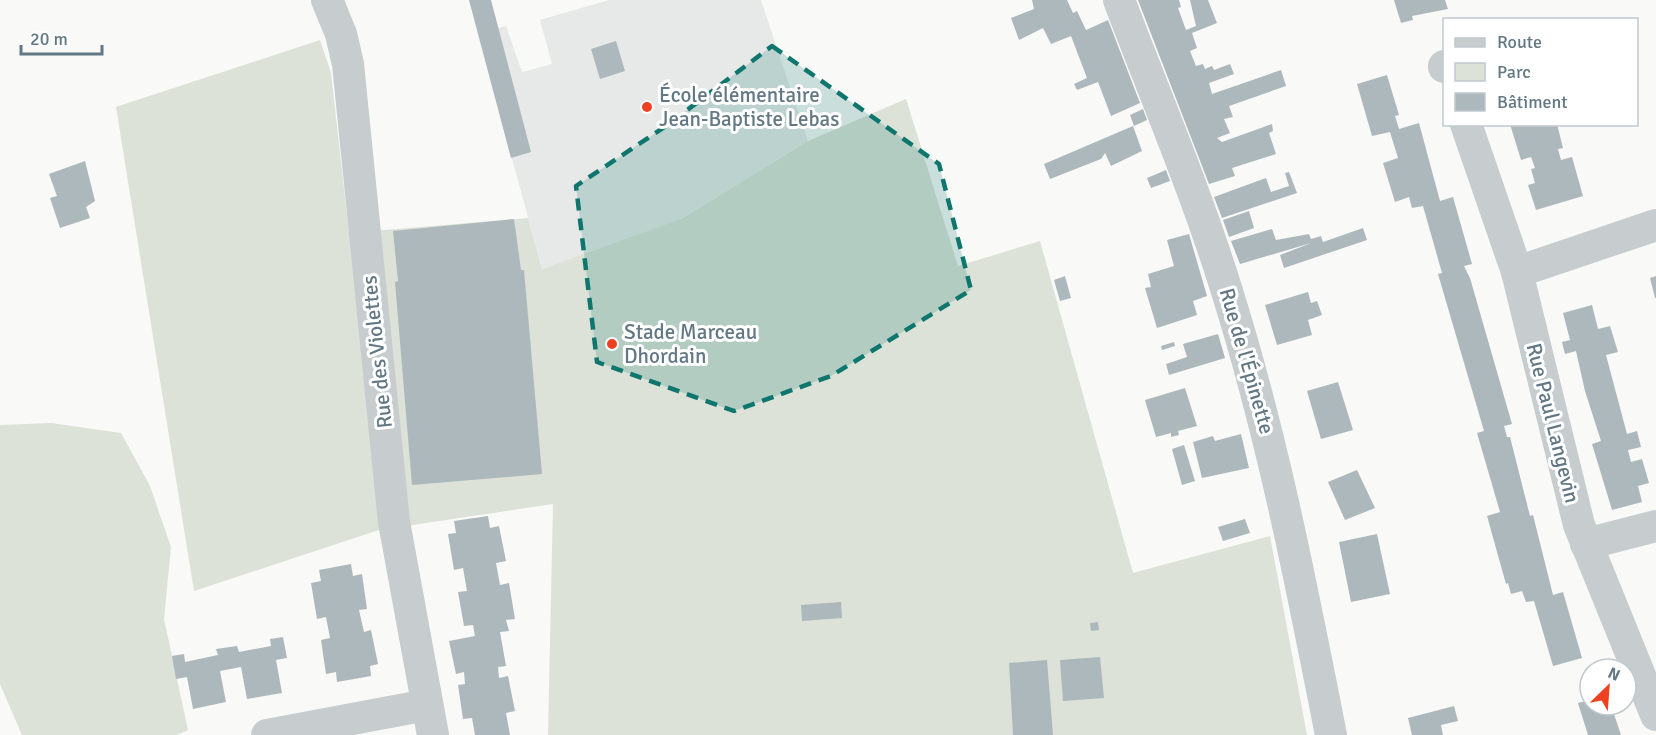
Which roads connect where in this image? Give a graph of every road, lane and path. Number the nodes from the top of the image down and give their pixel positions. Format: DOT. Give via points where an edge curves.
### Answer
graph roads {
  1 [pos="327,0"];
  2 [pos="1119,0"];
  3 [pos="1467,126"];
  4 [pos="1656,225"];
  5 [pos="1517,272"];
  6 [pos="1656,526"];
  7 [pos="1586,544"];
  8 [pos="1656,715"];
  9 [pos="430,720"];
  10 [pos="267,735"];
  11 [pos="1331,735"];
  1 -- 9 [label="street, Rue des Violettes" via="348,64 393,512"];
  2 -- 11 [label="street, Rue de l'Épinette" via="1216,257 1238,330 1287,512"];
  3 -- 5 [label="street, Rue Paul Langevin"];
  4 -- 5 [label="street"];
  5 -- 7 [label="street, Rue Paul Langevin" via="1568,487"];
  6 -- 7 [label="street"];
  7 -- 8 [label="street, Rue Paul Langevin"];
  9 -- 10 [label="street, Rue des Violettes"];
}
